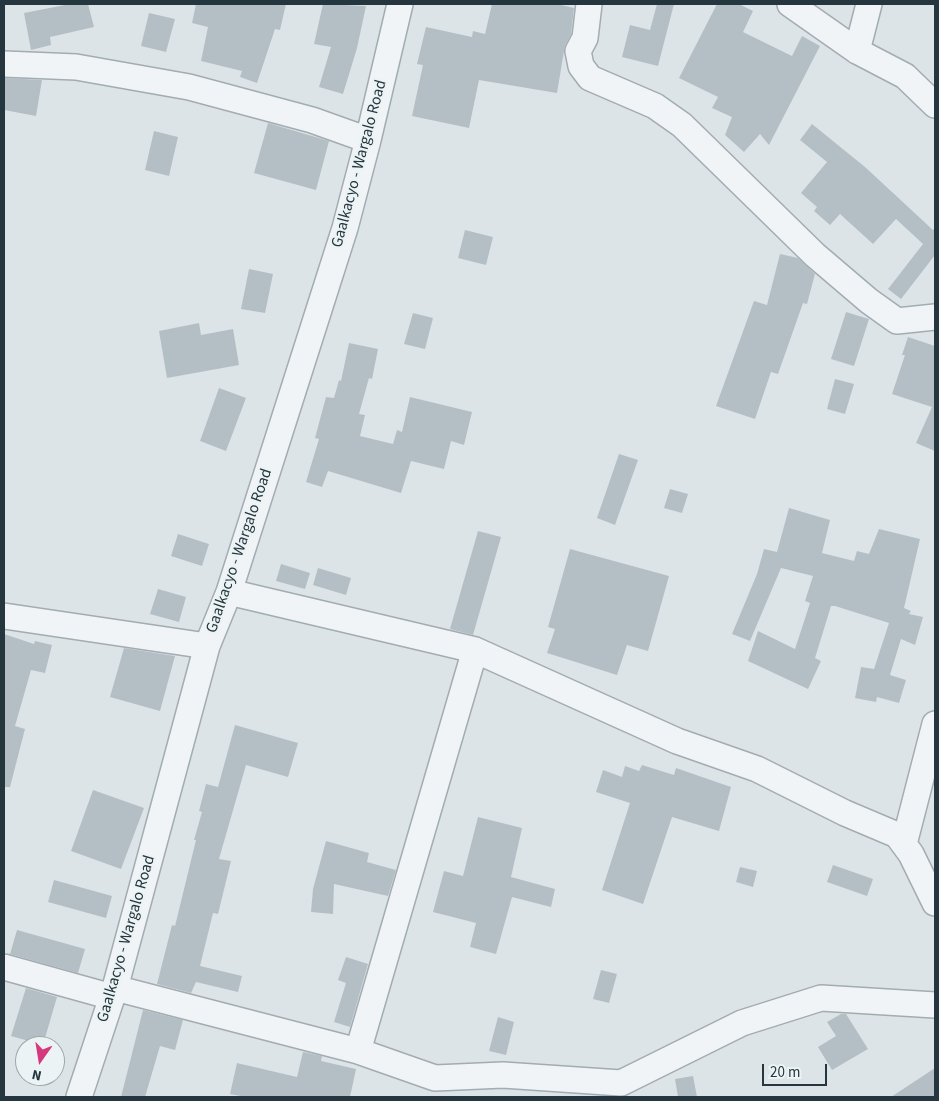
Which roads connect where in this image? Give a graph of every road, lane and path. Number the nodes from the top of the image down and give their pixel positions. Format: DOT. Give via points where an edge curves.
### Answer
graph roads {
  1 [pos="400,4"];
  2 [pos="589,4"];
  3 [pos="790,4"];
  4 [pos="870,4"];
  5 [pos="857,51"];
  6 [pos="4,64"];
  7 [pos="935,105"];
  8 [pos="368,140"];
  9 [pos="935,317"];
  10 [pos="229,592"];
  11 [pos="4,616"];
  12 [pos="206,646"];
  13 [pos="475,650"];
  14 [pos="935,724"];
  15 [pos="904,844"];
  16 [pos="935,904"];
  17 [pos="4,967"];
  18 [pos="114,993"];
  19 [pos="935,1005"];
  20 [pos="358,1051"];
  21 [pos="79,1097"];
  1 -- 8 [label="street, Gaalkacyo - Wargalo Road"];
  2 -- 9 [label="street" via="585,38 578,51 581,66 590,78 655,106 682,125 868,302 897,321"];
  3 -- 5 [label="street"];
  4 -- 5 [label="street"];
  5 -- 7 [label="street" via="905,76"];
  6 -- 8 [label="street" via="76,66 189,87 312,120"];
  8 -- 10 [label="street, Gaalkacyo - Wargalo Road" via="342,238"];
  10 -- 12 [label="street, Gaalkacyo - Wargalo Road"];
  10 -- 13 [label="street"];
  11 -- 12 [label="street"];
  12 -- 18 [label="street, Gaalkacyo - Wargalo Road"];
  13 -- 15 [label="street" via="677,741 757,769 897,835"];
  13 -- 20 [label="street"];
  14 -- 15 [label="street"];
  15 -- 16 [label="street"];
  17 -- 18 [label="street"];
  18 -- 20 [label="street"];
  18 -- 21 [label="street, Gaalkacyo - Wargalo Road"];
  19 -- 20 [label="street" via="821,998 742,1023 621,1083 503,1075 435,1078"];
}
